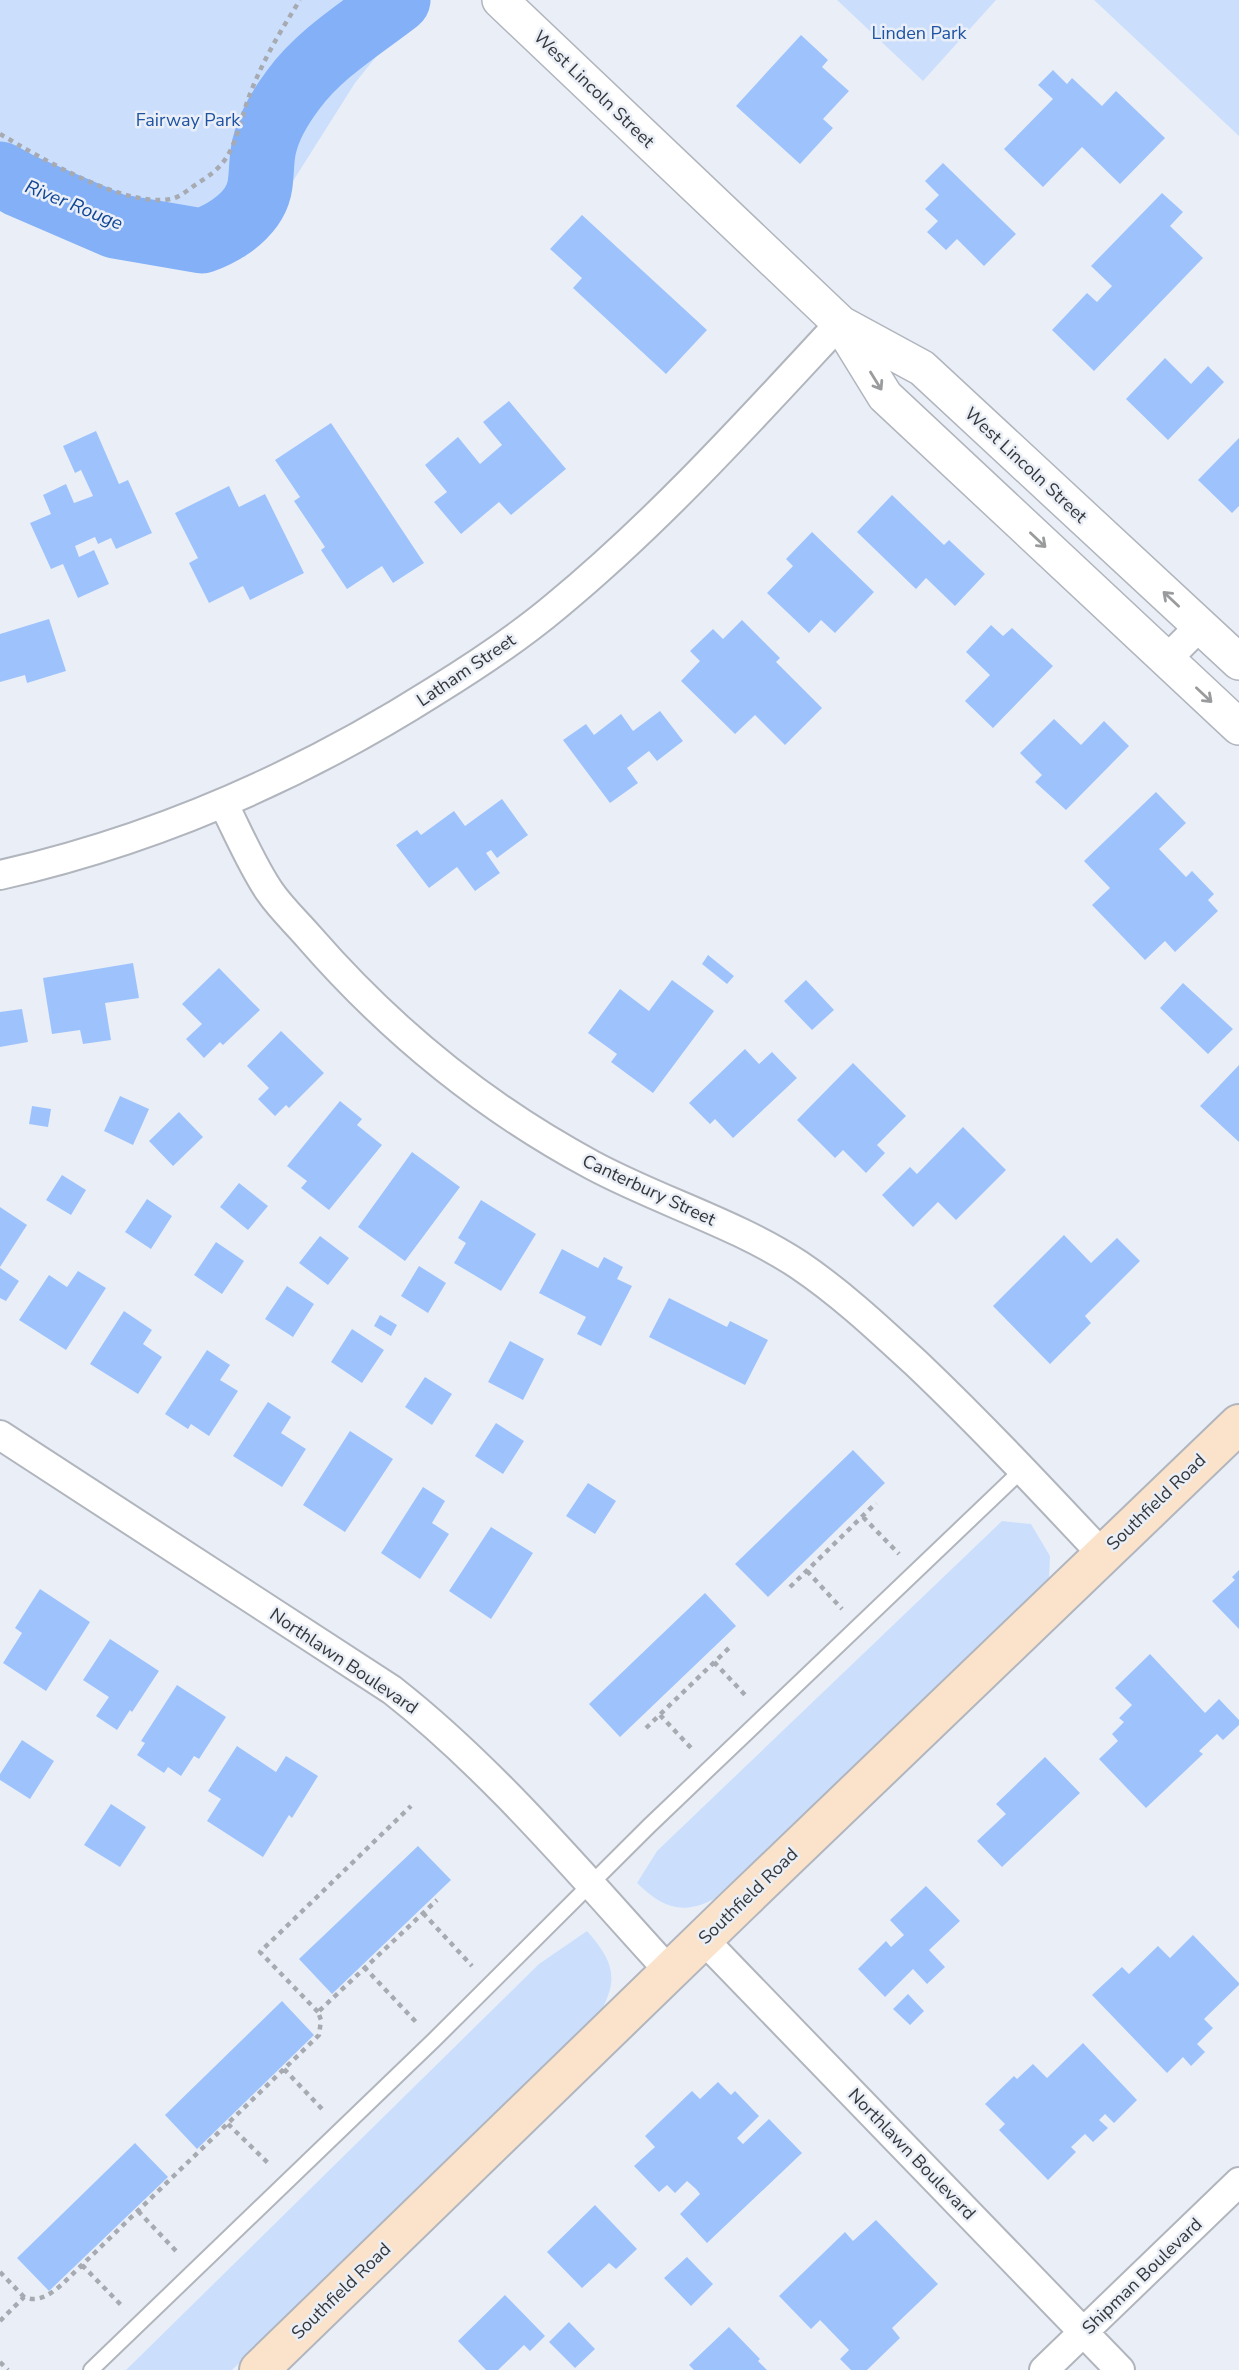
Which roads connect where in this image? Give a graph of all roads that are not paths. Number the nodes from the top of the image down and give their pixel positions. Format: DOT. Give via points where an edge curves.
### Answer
graph roads {
  1 [pos="504,4"];
  2 [pos="840,323"];
  3 [pos="1199,626"];
  4 [pos="1166,660"];
  5 [pos="1239,662"];
  6 [pos="1239,727"];
  7 [pos="223,803"];
  8 [pos="0,875"];
  9 [pos="1239,1424"];
  10 [pos="0,1435"];
  11 [pos="1023,1469"];
  12 [pos="1102,1555"];
  13 [pos="590,1885"];
  14 [pos="703,1939"];
  15 [pos="670,1972"];
  16 [pos="1239,2182"];
  17 [pos="1083,2332"];
  18 [pos="92,2370"];
  19 [pos="259,2370"];
  20 [pos="1044,2370"];
  21 [pos="1119,2370"];
  1 -- 2 [label="street, West Lincoln Street"];
  3 -- 2 [label="street, West Lincoln Street, one-way" via="922,368"];
  2 -- 4 [label="street, West Lincoln Street, one-way" via="885,396"];
  2 -- 7 [label="street, Latham Street" via="661,512 555,607 493,655 376,727"];
  3 -- 4 [label="street"];
  3 -- 5 [label="street, West Lincoln Street"];
  4 -- 6 [label="street, West Lincoln Street, one-way"];
  7 -- 8 [label="street, Latham Street" via="93,850"];
  7 -- 11 [label="street, Canterbury Street" via="269,891 390,1022 514,1119 594,1166 763,1245 830,1287 966,1410"];
  9 -- 12 [label="main road, Southfield Road"];
  10 -- 13 [label="street, Northlawn Boulevard" via="392,1690 470,1758"];
  11 -- 12 [label="street, Canterbury Street"];
  11 -- 13 [label="lane"];
  12 -- 14 [label="main road, Southfield Road"];
  13 -- 15 [label="street, Northlawn Boulevard"];
  13 -- 18 [label="lane"];
  14 -- 15 [label="main road, Southfield Road"];
  14 -- 17 [label="street, Northlawn Boulevard"];
  15 -- 19 [label="main road, Southfield Road"];
  16 -- 17 [label="street, Shipman Boulevard"];
  17 -- 20 [label="street, Shipman Boulevard"];
  17 -- 21 [label="street, Northlawn Boulevard"];
}
